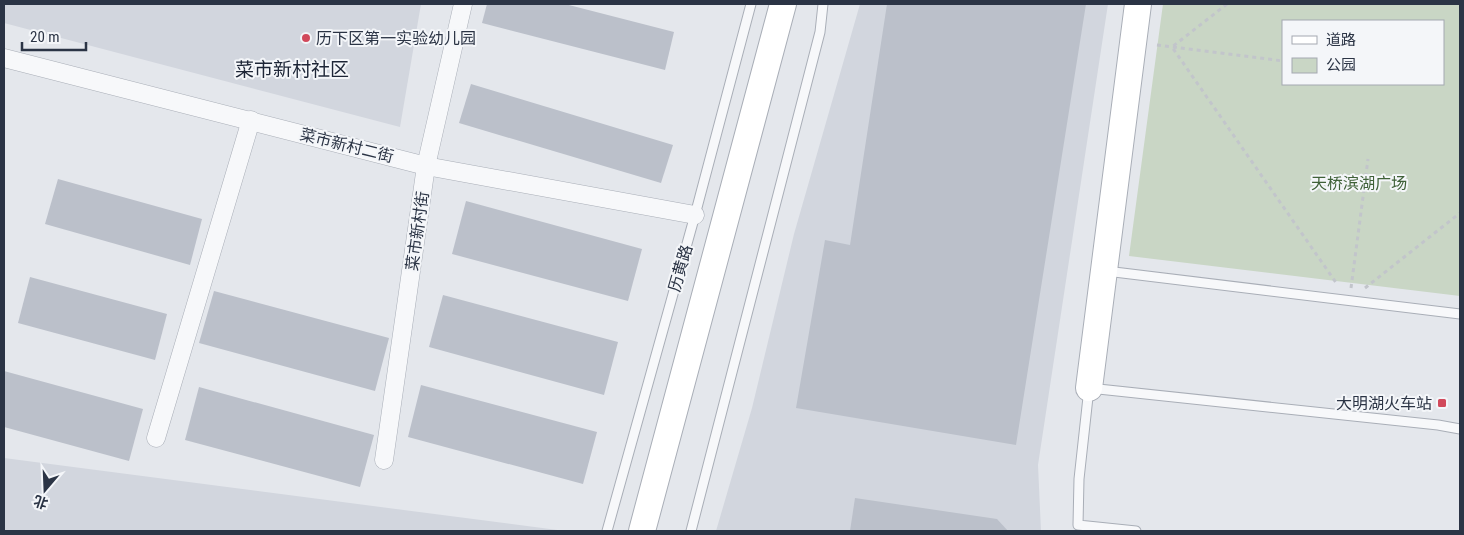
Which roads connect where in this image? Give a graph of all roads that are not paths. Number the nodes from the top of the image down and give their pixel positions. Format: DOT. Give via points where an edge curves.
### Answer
graph roads {
  1 [pos="463,4"];
  2 [pos="751,4"];
  3 [pos="783,4"];
  4 [pos="823,4"];
  5 [pos="1138,4"];
  6 [pos="4,58"];
  7 [pos="251,120"];
  8 [pos="426,166"];
  9 [pos="695,215"];
  10 [pos="1104,271"];
  11 [pos="1460,314"];
  12 [pos="1089,388"];
  13 [pos="1460,429"];
  14 [pos="156,438"];
  15 [pos="384,460"];
  16 [pos="607,531"];
  17 [pos="642,531"];
  18 [pos="691,531"];
  19 [pos="1136,531"];
  1 -- 8 [label="street, 菜市新村街"];
  2 -- 9 [label="lane, 历黄路"];
  3 -- 17 [label="street, 历黄路"];
  4 -- 18 [label="lane" via="820,32"];
  5 -- 10 [label="street"];
  6 -- 7 [label="street, 菜市新村二街"];
  7 -- 8 [label="street, 菜市新村二街"];
  7 -- 14 [label="street"];
  8 -- 9 [label="street, 菜市新村二街"];
  8 -- 15 [label="street, 菜市新村街"];
  9 -- 16 [label="lane, 历黄路"];
  10 -- 11 [label="lane"];
  10 -- 12 [label="street"];
  12 -- 13 [label="lane"];
  12 -- 19 [label="lane" via="1079,479 1078,525"];
}
